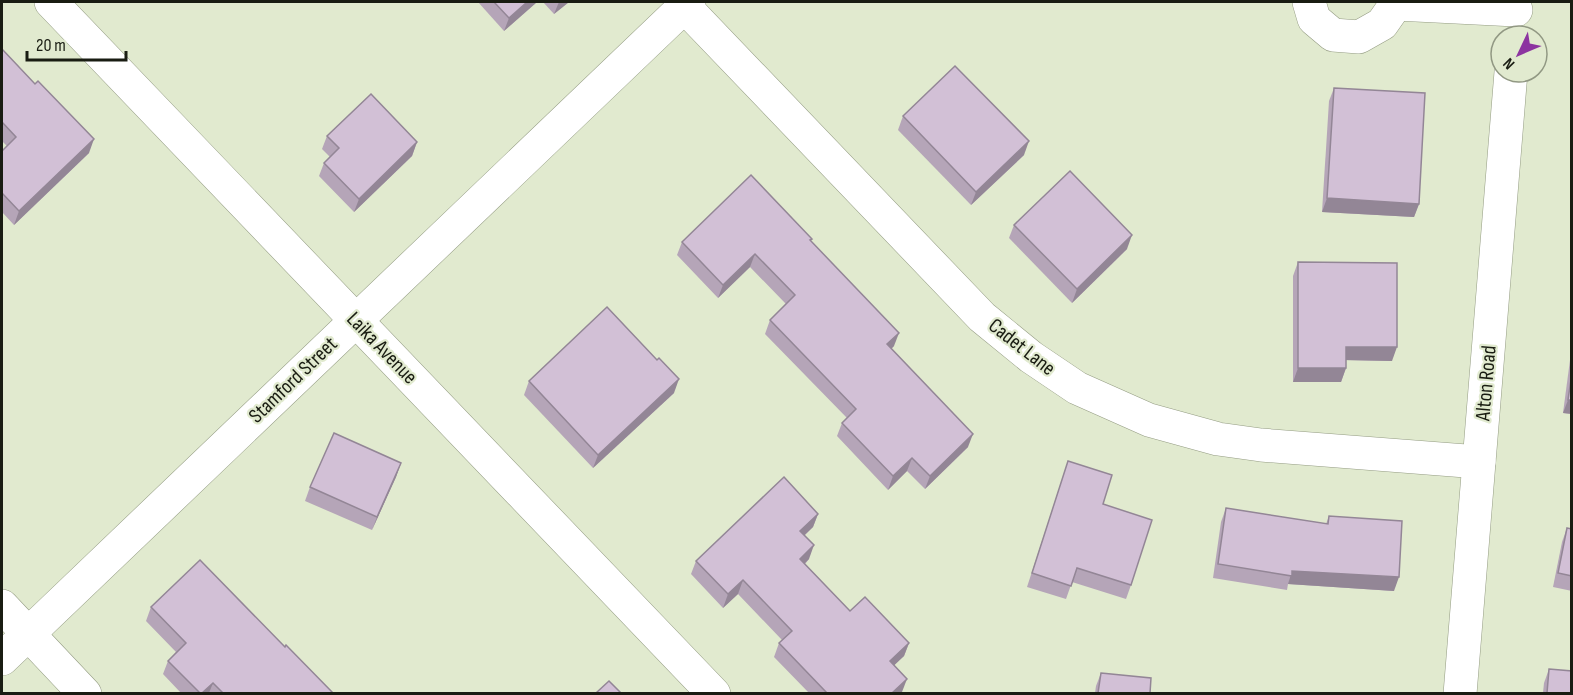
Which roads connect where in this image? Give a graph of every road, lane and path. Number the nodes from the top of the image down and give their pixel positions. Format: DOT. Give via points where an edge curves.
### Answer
graph roads {
  1 [pos="51,2"];
  2 [pos="1309,2"];
  3 [pos="1395,3"];
  4 [pos="686,4"];
  5 [pos="1515,16"];
  6 [pos="1510,84"];
  7 [pos="356,320"];
  8 [pos="1479,462"];
  9 [pos="2,606"];
  10 [pos="28,634"];
  11 [pos="2,659"];
  12 [pos="85,693"];
  13 [pos="714,693"];
  14 [pos="1460,693"];
  1 -- 7 [label="street, Laika Avenue"];
  2 -- 3 [label="street" via="1314,19 1333,35 1359,37 1382,24"];
  3 -- 5 [label="street"];
  4 -- 7 [label="street, Stamford Street"];
  4 -- 8 [label="street, Cadet Lane" via="982,316 1031,357 1077,388 1149,420 1218,439"];
  6 -- 8 [label="street, Alton Road"];
  7 -- 10 [label="street, Stamford Street"];
  7 -- 13 [label="street, Laika Avenue"];
  8 -- 14 [label="street, Alton Road"];
  9 -- 10 [label="street"];
  10 -- 11 [label="street, Stamford Street"];
  10 -- 12 [label="street"];
}
